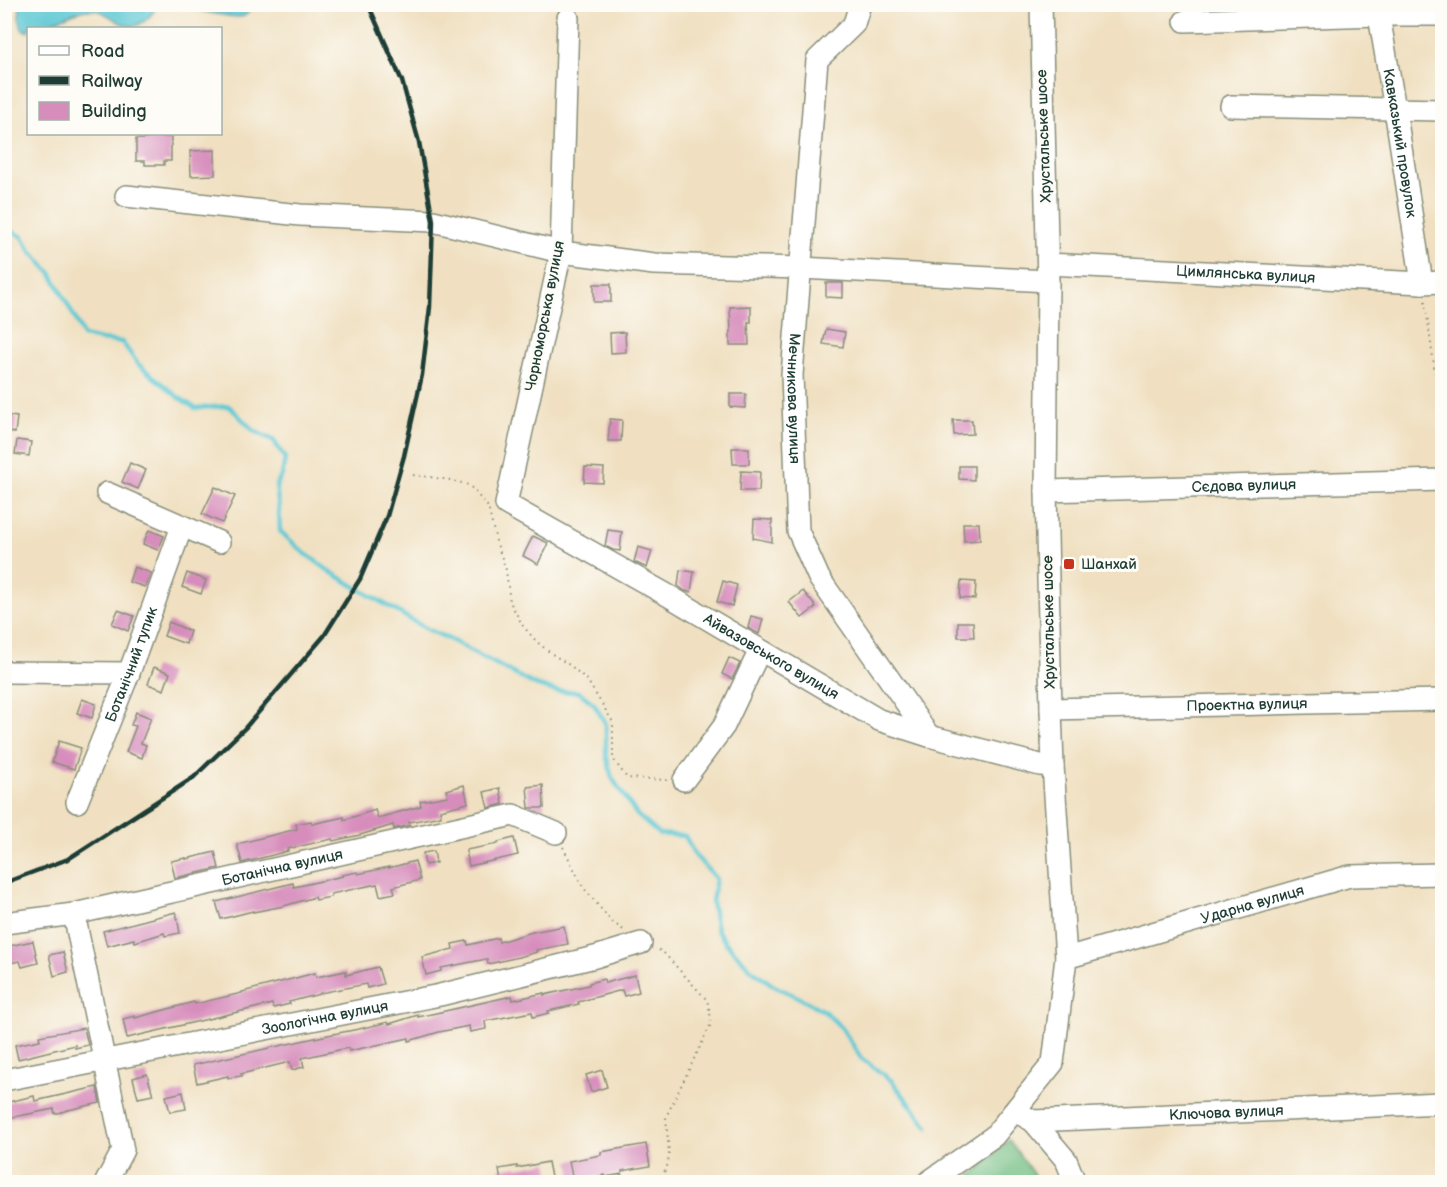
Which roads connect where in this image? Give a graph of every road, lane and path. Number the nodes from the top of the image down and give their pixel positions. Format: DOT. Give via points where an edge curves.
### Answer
graph roads {
  1 [pos="860,4"];
  2 [pos="1041,4"];
  3 [pos="1378,10"];
  4 [pos="1443,15"];
  5 [pos="568,18"];
  6 [pos="1185,21"];
  7 [pos="1231,106"];
  8 [pos="1395,109"];
  9 [pos="1443,110"];
  10 [pos="126,196"];
  11 [pos="561,252"];
  12 [pos="801,268"];
  13 [pos="1048,272"];
  14 [pos="1432,282"];
  15 [pos="1443,422"];
  16 [pos="412,475"];
  17 [pos="1443,480"];
  18 [pos="1046,491"];
  19 [pos="108,493"];
  20 [pos="506,504"];
  21 [pos="182,525"];
  22 [pos="219,542"];
  23 [pos="760,650"];
  24 [pos="4,672"];
  25 [pos="129,673"];
  26 [pos="1443,700"];
  27 [pos="1051,709"];
  28 [pos="929,736"];
  29 [pos="1053,766"];
  30 [pos="684,780"];
  31 [pos="77,802"];
  32 [pos="556,833"];
  33 [pos="1443,874"];
  34 [pos="74,914"];
  35 [pos="4,923"];
  36 [pos="641,943"];
  37 [pos="1066,958"];
  38 [pos="105,1059"];
  39 [pos="4,1080"];
  40 [pos="1443,1103"];
  41 [pos="1024,1116"];
  42 [pos="106,1182"];
  43 [pos="645,1182"];
  44 [pos="928,1182"];
  45 [pos="1075,1182"];
  1 -- 12 [label="street, Мечникова вулиця" via="854,24 817,60"];
  2 -- 13 [label="street, Хрустальське шосе"];
  3 -- 4 [label="street"];
  3 -- 6 [label="street"];
  3 -- 8 [label="street, Кавказький провулок"];
  5 -- 11 [label="street, Чорноморська вулиця"];
  7 -- 8 [label="street"];
  8 -- 9 [label="street"];
  8 -- 14 [label="street, Кавказький провулок"];
  10 -- 11 [label="street, Цимлянська вулиця" via="300,215 433,221"];
  11 -- 12 [label="street, Цимлянська вулиця" via="654,264"];
  11 -- 20 [label="street, Чорноморська вулиця"];
  12 -- 13 [label="street, Цимлянська вулиця"];
  12 -- 28 [label="street, Мечникова вулиця" via="792,375 798,531 819,578"];
  13 -- 14 [label="street, Цимлянська вулиця"];
  13 -- 18 [label="street, Хрустальське шосе"];
  14 -- 15 [label="path"];
  16 -- 30 [label="path" via="469,485 488,507 506,570 510,602 537,642 587,680 613,722 613,759 627,778"];
  17 -- 18 [label="street, Сєдова вулиця"];
  18 -- 27 [label="street, Хрустальське шосе"];
  19 -- 21 [label="street"];
  20 -- 23 [label="street, Айвазовського вулиця"];
  21 -- 22 [label="street"];
  21 -- 25 [label="street, Ботанічний тупик"];
  23 -- 28 [label="street, Айвазовського вулиця" via="879,720"];
  23 -- 30 [label="street" via="724,726"];
  24 -- 25 [label="street"];
  25 -- 31 [label="street, Ботанічний тупик"];
  26 -- 27 [label="street, Проектна вулиця"];
  27 -- 29 [label="street, Хрустальське шосе"];
  28 -- 29 [label="street, Айвазовського вулиця"];
  29 -- 37 [label="street, Хрустальське шосе"];
  32 -- 34 [label="street, Ботанічна вулиця" via="513,815"];
  32 -- 36 [label="path" via="584,887 611,921"];
  33 -- 37 [label="street, Ударна вулиця" via="1350,876"];
  34 -- 35 [label="street, Ботанічна вулиця"];
  34 -- 38 [label="street"];
  36 -- 38 [label="street, Зоологічна вулиця" via="440,995"];
  36 -- 43 [label="path" via="662,951 707,1000 711,1024 666,1117 668,1164 662,1179"];
  37 -- 41 [label="street, Хрустальське шосе" via="1053,1063"];
  38 -- 39 [label="street, Зоологічна вулиця"];
  38 -- 42 [label="street" via="123,1150"];
  40 -- 41 [label="street, Ключова вулиця"];
  41 -- 44 [label="street, Хрустальське шосе"];
  41 -- 45 [label="street" via="1066,1160"];
}
